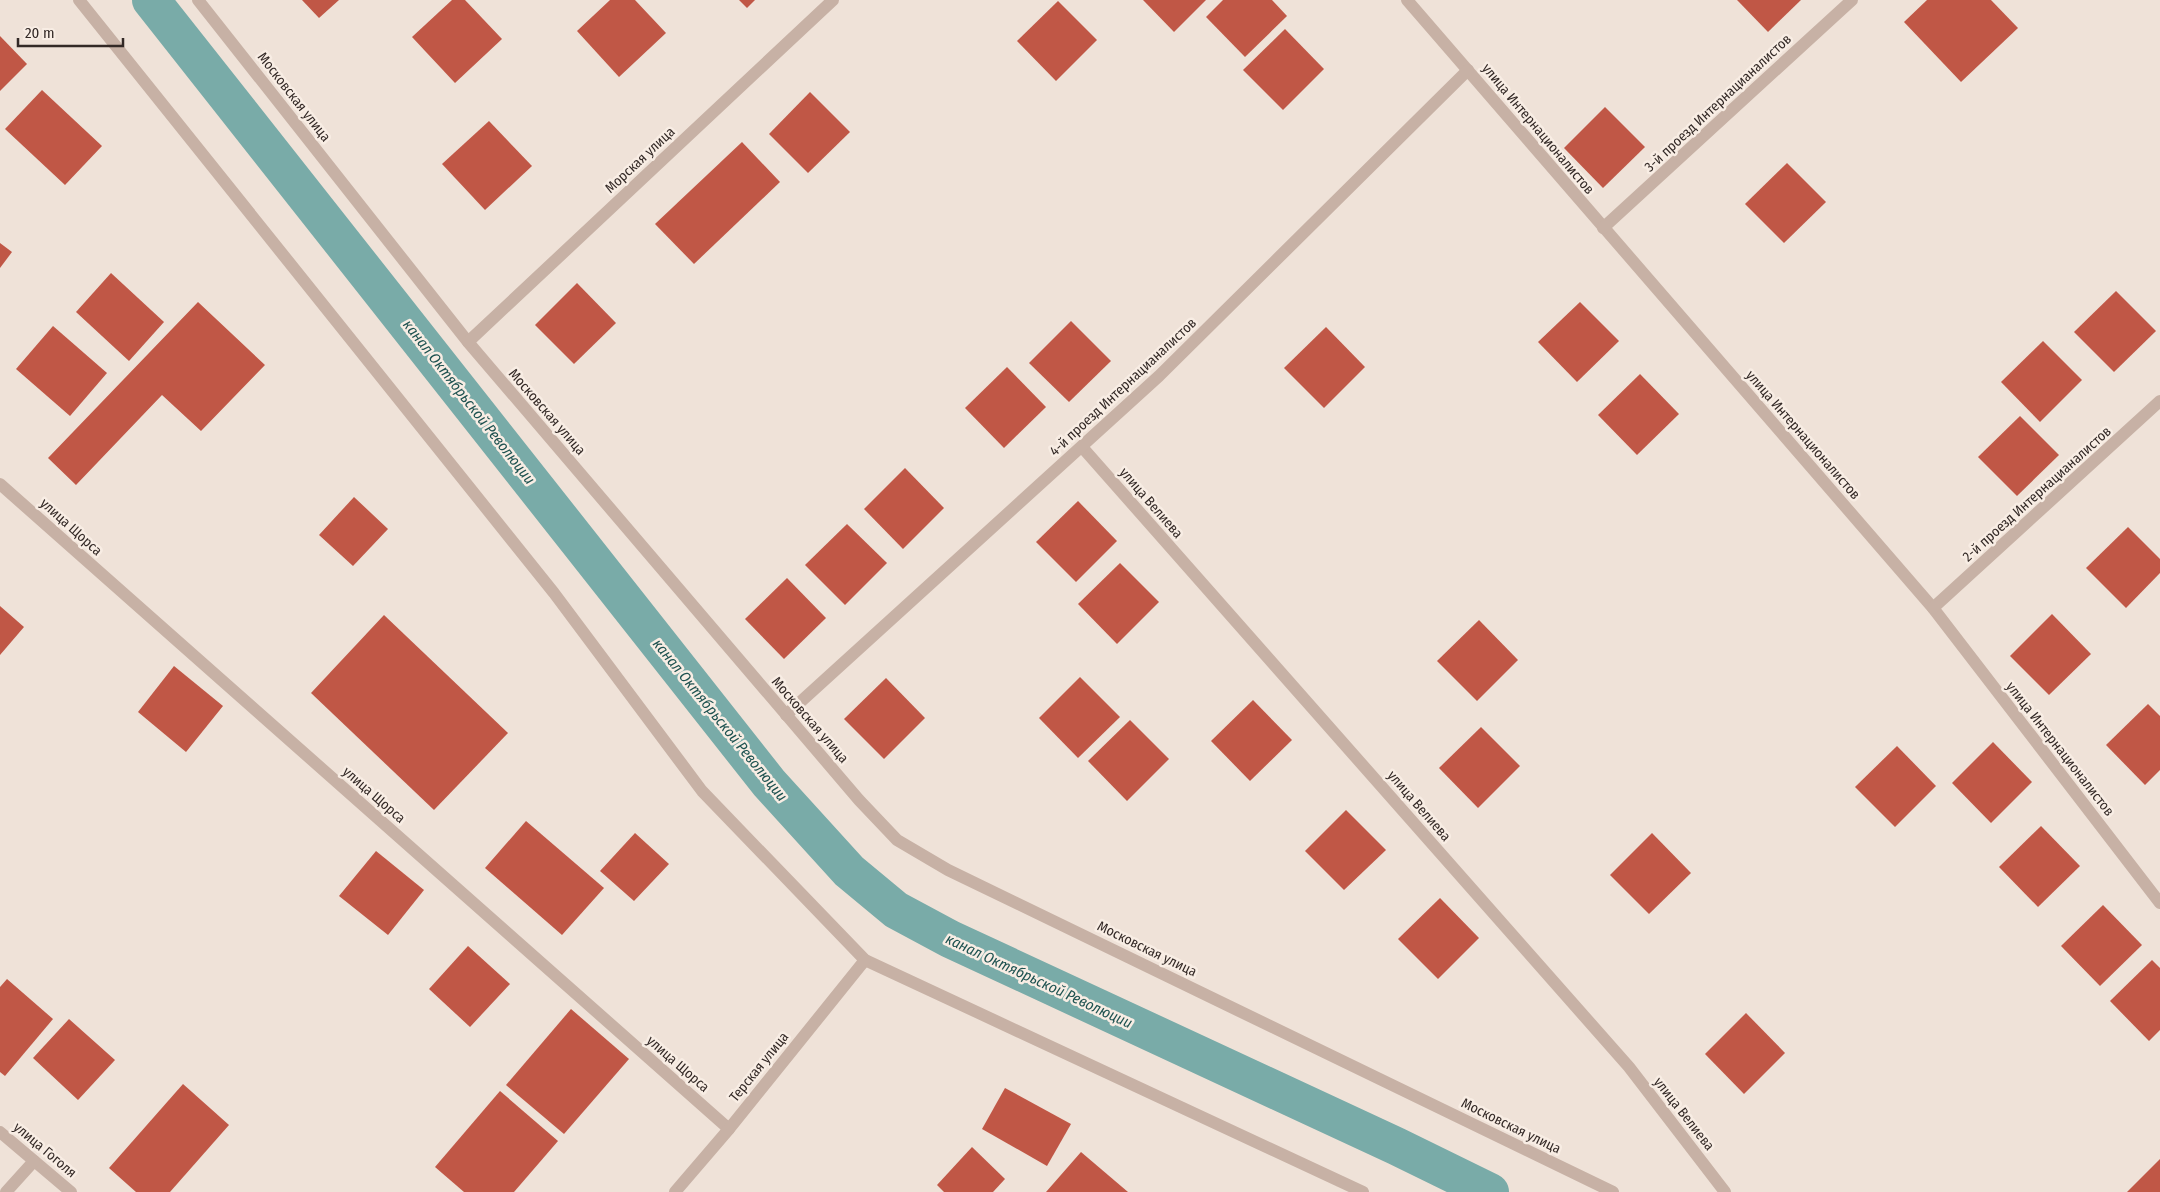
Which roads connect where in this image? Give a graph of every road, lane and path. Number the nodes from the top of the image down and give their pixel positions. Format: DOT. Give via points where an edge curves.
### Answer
graph roads {
  1 [pos="79,0"];
  2 [pos="198,0"];
  3 [pos="833,0"];
  4 [pos="1407,0"];
  5 [pos="1852,0"];
  6 [pos="1468,70"];
  7 [pos="1603,228"];
  8 [pos="468,342"];
  9 [pos="2160,401"];
  10 [pos="1082,447"];
  11 [pos="0,484"];
  12 [pos="1933,608"];
  13 [pos="786,715"];
  14 [pos="2160,903"];
  15 [pos="865,960"];
  16 [pos="729,1129"];
  17 [pos="0,1132"];
  18 [pos="34,1161"];
  19 [pos="6,1192"];
  20 [pos="71,1192"];
  21 [pos="675,1192"];
  22 [pos="1363,1192"];
  23 [pos="1613,1192"];
  24 [pos="1725,1192"];
  1 -- 15 [label="street" via="554,593 702,791"];
  2 -- 8 [label="street, Московская улица"];
  3 -- 8 [label="street, Морская улица"];
  4 -- 6 [label="street, улица Интернационалистов"];
  5 -- 7 [label="street, 3-й проезд Интернацианалистов"];
  6 -- 7 [label="street, улица Интернационалистов"];
  6 -- 10 [label="street, 4-й проезд Интернацианалистов" via="1160,376"];
  7 -- 12 [label="street, улица Интернационалистов"];
  8 -- 13 [label="street, Московская улица"];
  9 -- 12 [label="street, 2-й проезд Интернацианалистов"];
  10 -- 13 [label="street, 4-й проезд Интернацианалистов"];
  10 -- 24 [label="street, улица Велиева" via="1629,1067"];
  11 -- 16 [label="street, улица Щорса"];
  12 -- 14 [label="street, улица Интернационалистов"];
  13 -- 23 [label="street, Московская улица" via="898,840 948,870"];
  15 -- 16 [label="street, Терская улица"];
  15 -- 22 [label="street"];
  16 -- 21 [label="street, Терская улица"];
  17 -- 18 [label="street, улица Гоголя"];
  18 -- 19 [label="street"];
  18 -- 20 [label="street, улица Гоголя"];
}
